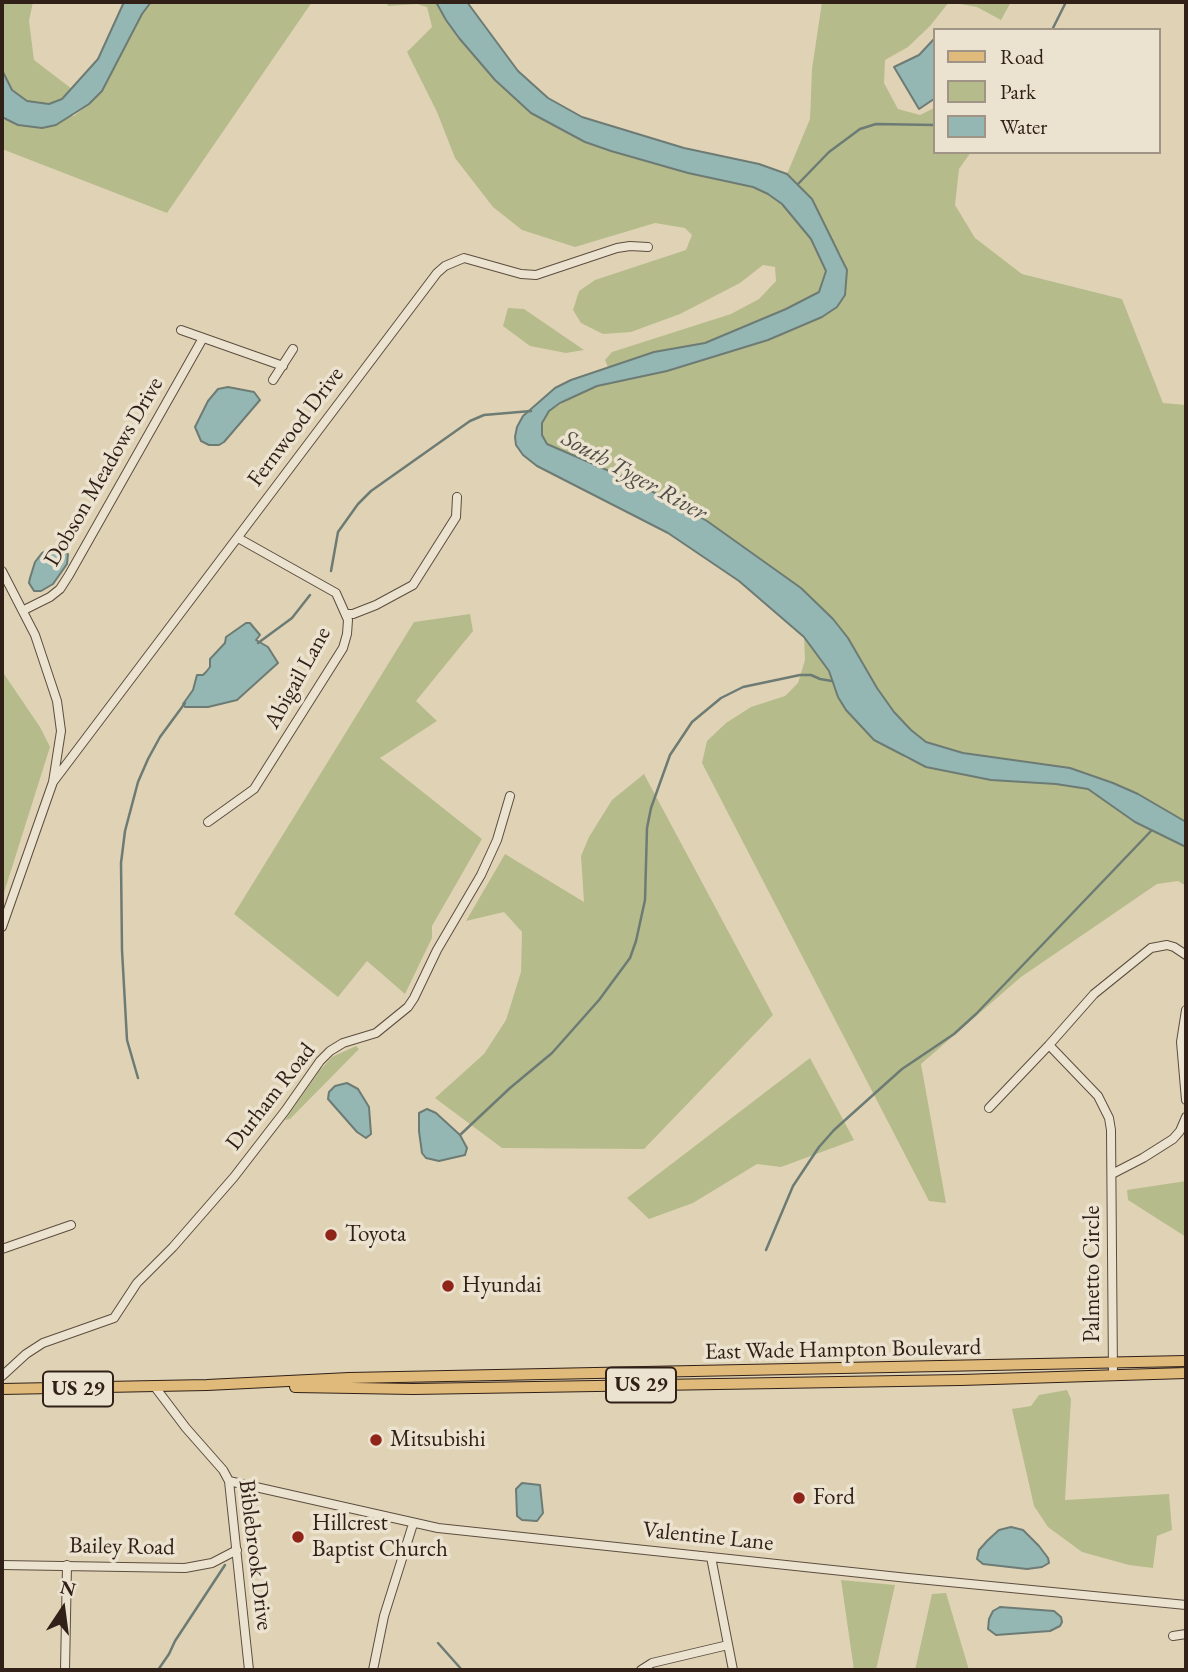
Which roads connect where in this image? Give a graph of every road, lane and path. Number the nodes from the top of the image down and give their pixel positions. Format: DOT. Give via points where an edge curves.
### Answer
graph roads {
  1 [pos="648,247"];
  2 [pos="181,330"];
  3 [pos="203,338"];
  4 [pos="293,349"];
  5 [pos="283,366"];
  6 [pos="273,380"];
  7 [pos="457,497"];
  8 [pos="238,538"];
  9 [pos="2,571"];
  10 [pos="23,610"];
  11 [pos="346,614"];
  12 [pos="53,782"];
  13 [pos="510,796"];
  14 [pos="208,822"];
  15 [pos="2,927"];
  16 [pos="1186,955"];
  17 [pos="1186,1010"];
  18 [pos="1049,1045"];
  19 [pos="1186,1100"];
  20 [pos="989,1108"];
  21 [pos="1186,1117"];
  22 [pos="1112,1174"];
  23 [pos="71,1225"];
  24 [pos="2,1249"];
  25 [pos="1186,1361"];
  26 [pos="1148,1362"];
  27 [pos="1112,1363"];
  28 [pos="630,1373"];
  29 [pos="1186,1373"];
  30 [pos="1113,1374"];
  31 [pos="1148,1374"];
  32 [pos="501,1375"];
  33 [pos="2,1376"];
  34 [pos="413,1377"];
  35 [pos="207,1385"];
  36 [pos="630,1385"];
  37 [pos="155,1387"];
  38 [pos="502,1387"];
  39 [pos="2,1389"];
  40 [pos="413,1389"];
  41 [pos="229,1481"];
  42 [pos="413,1524"];
  43 [pos="237,1550"];
  44 [pos="711,1557"];
  45 [pos="2,1564"];
  46 [pos="67,1565"];
  47 [pos="1186,1605"];
  48 [pos="1186,1634"];
  49 [pos="1173,1636"];
  50 [pos="728,1646"];
  51 [pos="65,1670"];
  52 [pos="249,1670"];
  53 [pos="373,1670"];
  54 [pos="641,1670"];
  55 [pos="733,1670"];
  1 -- 8 [label="street, Fernwood Drive" via="609,250 536,275 464,258 445,266"];
  2 -- 3 [label="street"];
  3 -- 5 [label="street"];
  3 -- 10 [label="street, Dobson Meadows Drive" via="60,589"];
  4 -- 5 [label="street"];
  5 -- 6 [label="street"];
  7 -- 11 [label="street" via="456,517 413,584 376,605"];
  8 -- 11 [label="street, Abigail Lane" via="336,593"];
  8 -- 12 [label="street, Fernwood Drive"];
  9 -- 10 [label="street"];
  10 -- 12 [label="street" via="57,701 61,743"];
  11 -- 14 [label="street, Abigail Lane" via="343,648 265,774 254,789"];
  12 -- 15 [label="street"];
  13 -- 33 [label="street, Durham Road" via="481,875 408,1007 376,1033 343,1043 320,1061 242,1166 137,1283 114,1318 43,1343"];
  16 -- 18 [label="street" via="1167,945 1152,948 1094,994"];
  17 -- 19 [label="street" via="1181,1042"];
  18 -- 20 [label="street"];
  18 -- 22 [label="street, Palmetto Circle" via="1105,1107 1111,1130"];
  21 -- 22 [label="street, Palmetto Circle" via="1173,1139"];
  22 -- 27 [label="street, Palmetto Circle"];
  23 -- 24 [label="street"];
  25 -- 26 [label="main road, East Wade Hampton Boulevard / US 29"];
  26 -- 27 [label="main road, East Wade Hampton Boulevard / US 29"];
  26 -- 31 [label="main road"];
  27 -- 28 [label="main road, East Wade Hampton Boulevard / US 29"];
  27 -- 30 [label="street, Palmetto Circle"];
  28 -- 32 [label="main road, East Wade Hampton Boulevard / US 29"];
  28 -- 36 [label="main road"];
  29 -- 31 [label="main road, East Wade Hampton Boulevard / US 29"];
  30 -- 31 [label="main road, East Wade Hampton Boulevard / US 29"];
  30 -- 36 [label="main road, East Wade Hampton Boulevard / US 29"];
  32 -- 34 [label="main road, East Wade Hampton Boulevard / US 29"];
  32 -- 38 [label="main road"];
  34 -- 35 [label="main road, East Wade Hampton Boulevard / US 29"];
  34 -- 40 [label="main road"];
  35 -- 37 [label="main road, East Wade Hampton Boulevard / US 29"];
  35 -- 40 [label="main road, East Wade Hampton Boulevard / US 29"];
  36 -- 38 [label="main road, East Wade Hampton Boulevard / US 29"];
  37 -- 39 [label="main road, East Wade Hampton Boulevard / US 29"];
  37 -- 41 [label="street, Biblebrook Drive"];
  38 -- 40 [label="main road, East Wade Hampton Boulevard / US 29"];
  41 -- 42 [label="street, Valentine Lane"];
  41 -- 43 [label="street, Biblebrook Drive"];
  42 -- 44 [label="street, Valentine Lane"];
  42 -- 53 [label="street" via="384,1616"];
  43 -- 46 [label="street, Bailey Road" via="198,1567"];
  43 -- 52 [label="street, Biblebrook Drive"];
  44 -- 47 [label="street, Valentine Lane"];
  44 -- 50 [label="street"];
  45 -- 46 [label="street, Bailey Road"];
  46 -- 51 [label="street"];
  48 -- 49 [label="street"];
  50 -- 54 [label="street" via="652,1662"];
  50 -- 55 [label="street"];
}
